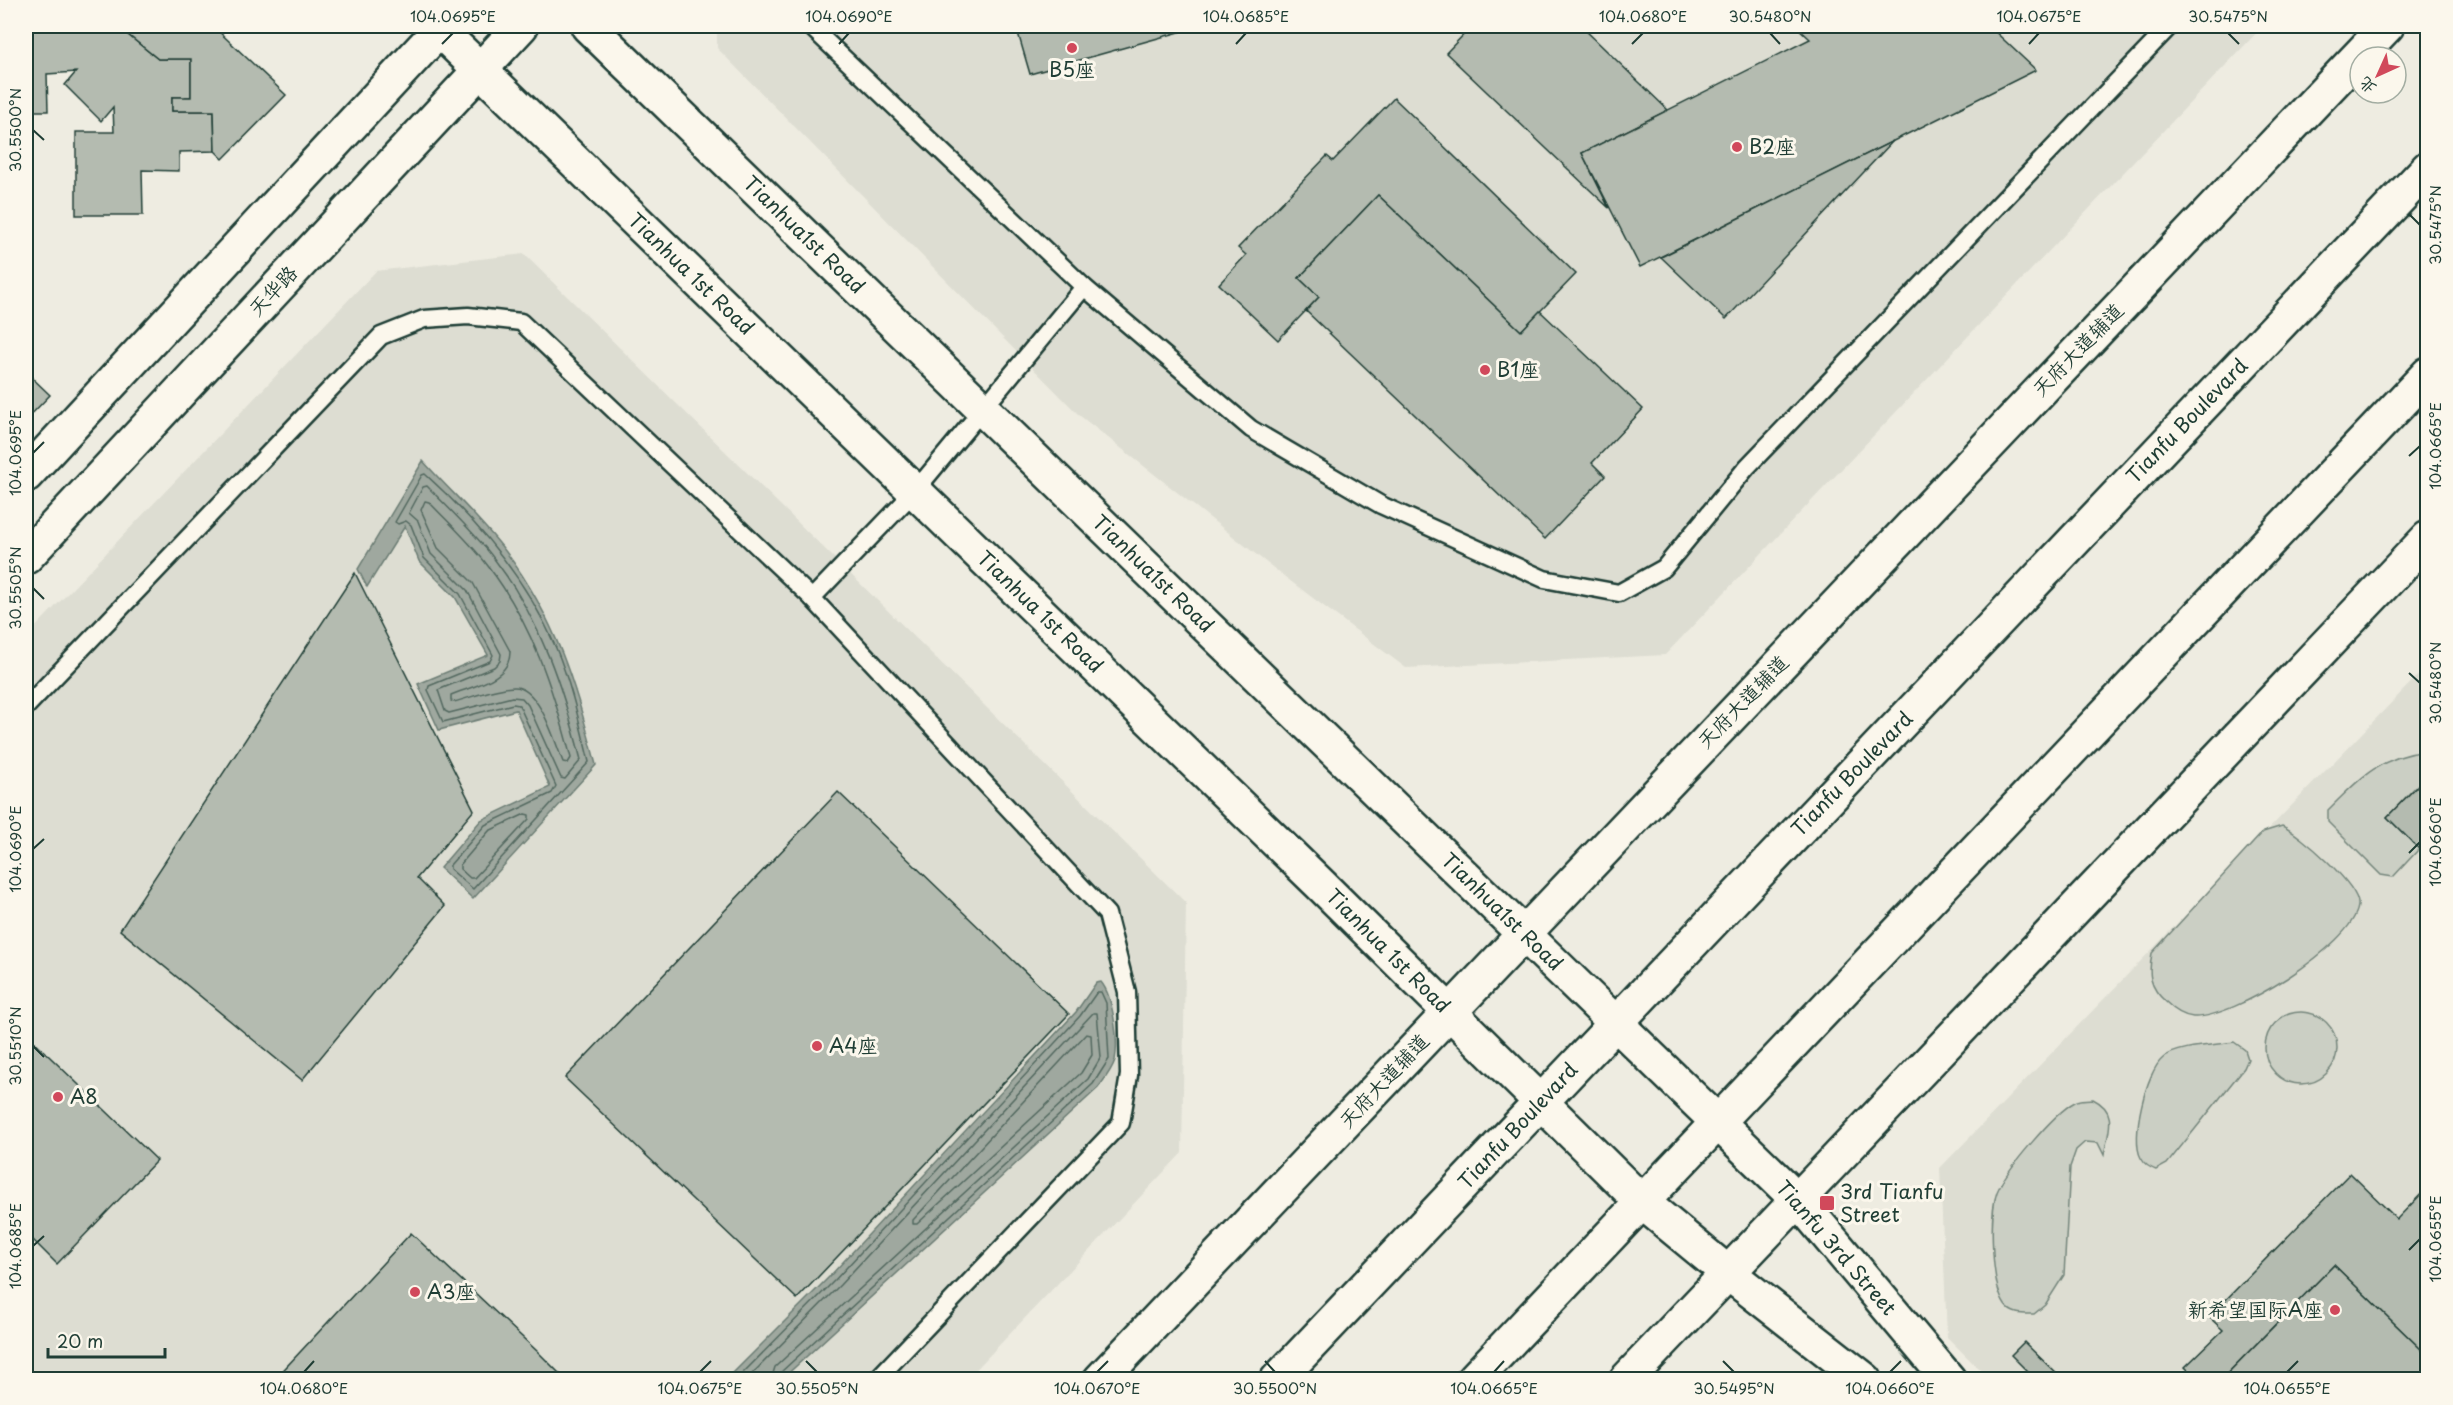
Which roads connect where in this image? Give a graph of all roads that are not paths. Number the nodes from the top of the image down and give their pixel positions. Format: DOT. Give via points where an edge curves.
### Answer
graph roads {
  1 [pos="521,26"];
  2 [pos="588,26"];
  3 [pos="810,26"];
  4 [pos="2170,26"];
  5 [pos="2387,26"];
  6 [pos="439,27"];
  7 [pos="479,69"];
  8 [pos="2427,168"];
  9 [pos="1084,287"];
  10 [pos="2427,374"];
  11 [pos="983,408"];
  12 [pos="26,475"];
  13 [pos="915,491"];
  14 [pos="2427,538"];
  15 [pos="26,557"];
  16 [pos="812,598"];
  17 [pos="26,706"];
  18 [pos="1524,932"];
  19 [pos="1449,1012"];
  20 [pos="1616,1021"];
  21 [pos="1542,1101"];
  22 [pos="1718,1121"];
  23 [pos="1798,1200"];
  24 [pos="1642,1202"];
  25 [pos="1728,1273"];
  26 [pos="876,1380"];
  27 [pos="1100,1380"];
  28 [pos="1277,1380"];
  29 [pos="1473,1380"];
  30 [pos="1626,1380"];
  31 [pos="1865,1380"];
  32 [pos="1949,1380"];
  1 -- 7 [label="main road, 天华路"];
  2 -- 11 [label="main road, Tianhua1st Road"];
  3 -- 9 [label="lane"];
  4 -- 9 [label="lane" via="1747,467 1664,568 1619,592 1544,579 1381,505 1251,429"];
  5 -- 18 [label="main road, 天府大道辅道"];
  6 -- 7 [label="main road, Tianhua 1st Road"];
  6 -- 12 [label="main road"];
  7 -- 13 [label="main road, Tianhua 1st Road"];
  7 -- 15 [label="main road, 天华路"];
  8 -- 20 [label="main road, Tianfu Boulevard"];
  9 -- 11 [label="lane"];
  10 -- 22 [label="main road"];
  11 -- 13 [label="lane"];
  11 -- 18 [label="main road, Tianhua1st Road"];
  13 -- 16 [label="lane"];
  13 -- 19 [label="main road, Tianhua 1st Road"];
  14 -- 23 [label="main road"];
  16 -- 17 [label="lane" via="522,322 468,316 424,319 381,336"];
  16 -- 26 [label="lane" via="1107,914 1127,992 1129,1075 1121,1123"];
  18 -- 19 [label="main road, 天府大道辅道"];
  18 -- 20 [label="main road, Tianhua1st Road"];
  19 -- 21 [label="main road, Tianhua 1st Road"];
  19 -- 27 [label="main road, 天府大道辅道"];
  20 -- 21 [label="main road, Tianfu Boulevard"];
  20 -- 22 [label="main road, Tianhua1st Road"];
  21 -- 24 [label="main road, Tianhua 1st Road"];
  21 -- 28 [label="main road, Tianfu Boulevard"];
  22 -- 23 [label="main road, Tianfu 3rd Street"];
  22 -- 24 [label="main road"];
  23 -- 25 [label="main road"];
  23 -- 32 [label="main road, Tianfu 3rd Street"];
  24 -- 25 [label="main road"];
  24 -- 29 [label="main road"];
  25 -- 30 [label="main road"];
  25 -- 31 [label="main road"];
}
